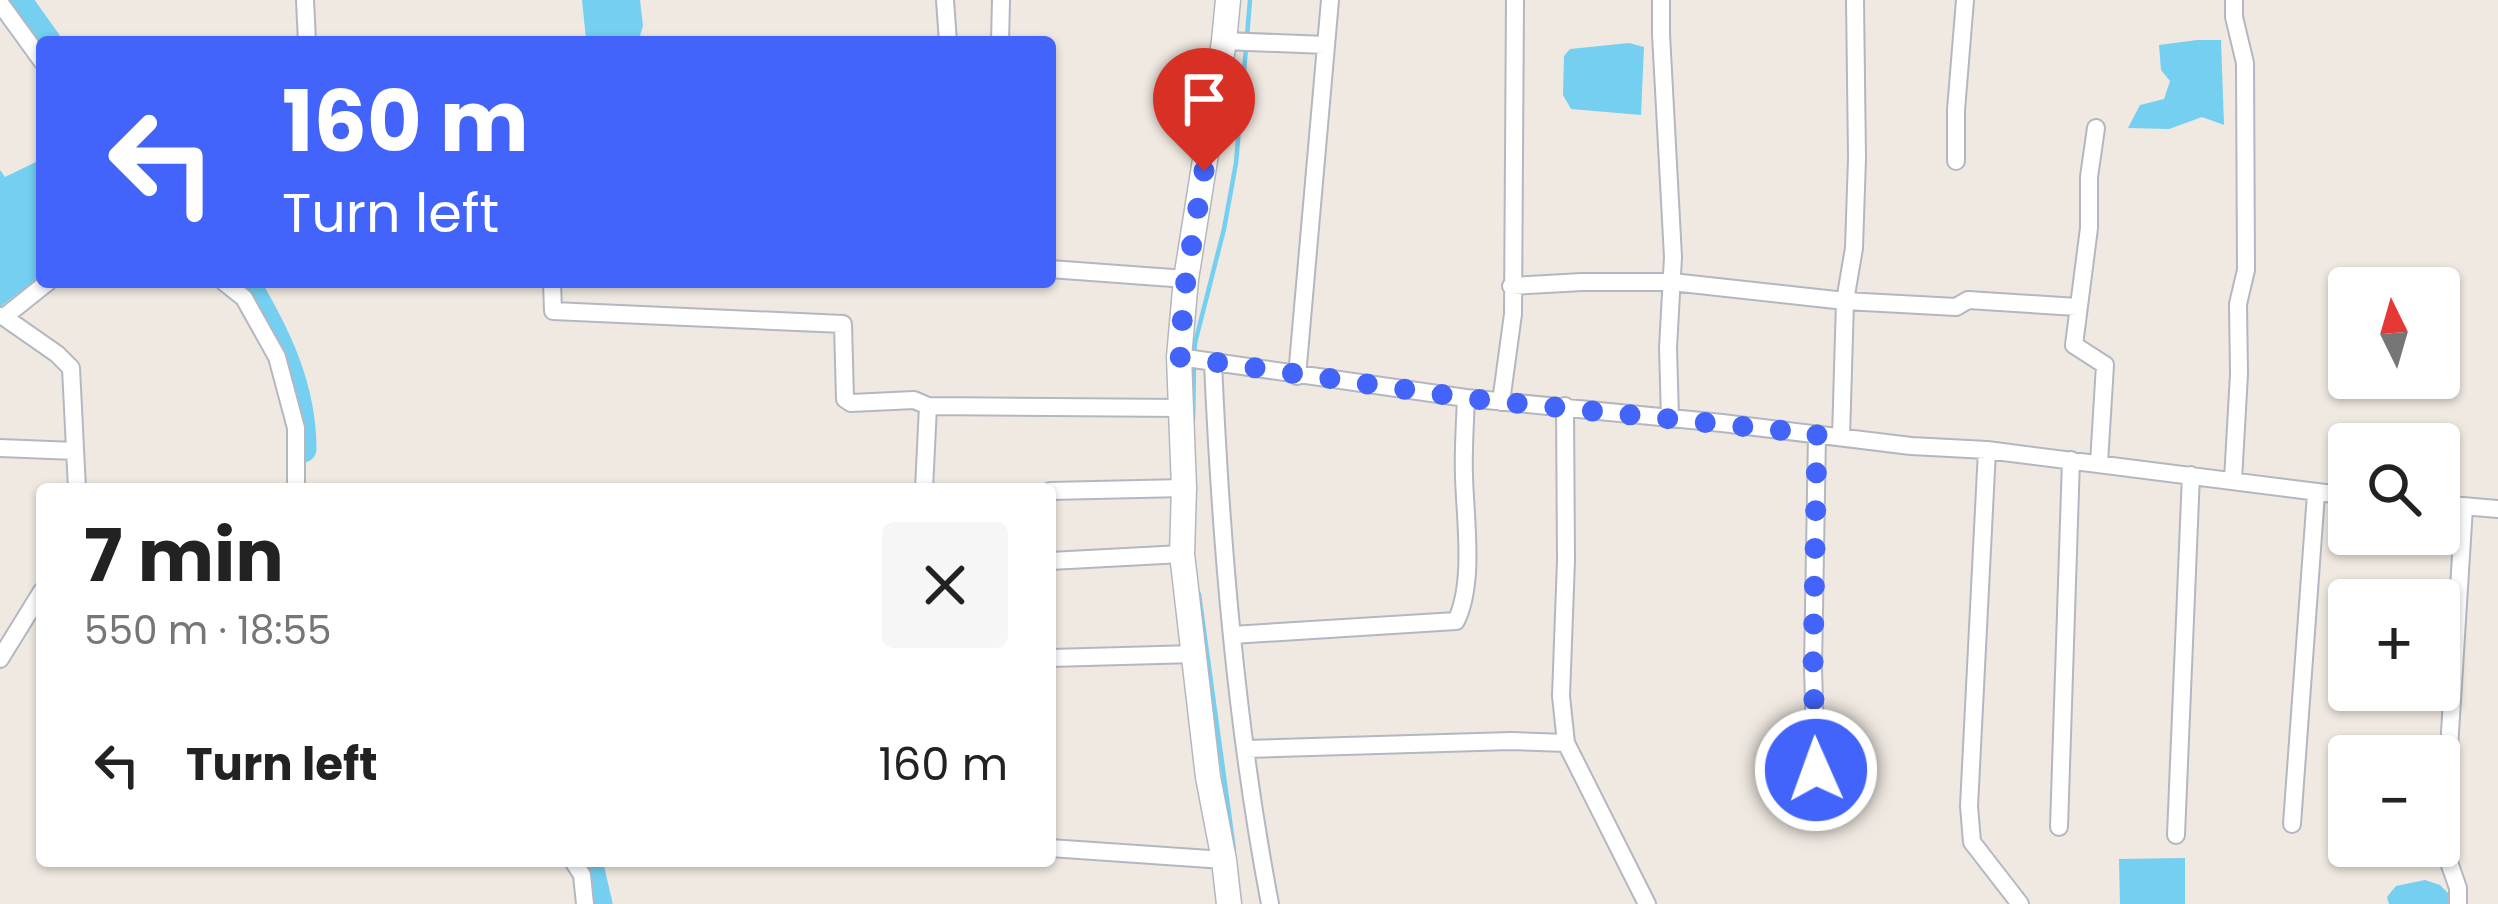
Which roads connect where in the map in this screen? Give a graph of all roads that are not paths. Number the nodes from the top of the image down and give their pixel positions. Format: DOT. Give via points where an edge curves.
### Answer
graph roads {
  1 [pos="305,0"];
  2 [pos="945,0"];
  3 [pos="1001,0"];
  4 [pos="1228,0"];
  5 [pos="1330,0"];
  6 [pos="1515,0"];
  7 [pos="1661,0"];
  8 [pos="1855,0"];
  9 [pos="1965,0"];
  10 [pos="2234,0"];
  11 [pos="0,3"];
  12 [pos="307,36"];
  13 [pos="948,36"];
  14 [pos="1000,36"];
  15 [pos="1239,42"];
  16 [pos="1326,45"];
  17 [pos="36,53"];
  18 [pos="2096,128"];
  19 [pos="1956,161"];
  20 [pos="1056,269"];
  21 [pos="1186,279"];
  22 [pos="1672,282"];
  23 [pos="1511,286"];
  24 [pos="40,288"];
  25 [pos="232,288"];
  26 [pos="553,288"];
  27 [pos="1845,301"];
  28 [pos="2078,308"];
  29 [pos="2,317"];
  30 [pos="1179,357"];
  31 [pos="1213,363"];
  32 [pos="1297,376"];
  33 [pos="1466,398"];
  34 [pos="1501,402"];
  35 [pos="928,406"];
  36 [pos="1564,406"];
  37 [pos="1183,409"];
  38 [pos="1670,419"];
  39 [pos="1817,434"];
  40 [pos="1841,437"];
  41 [pos="0,448"];
  42 [pos="1987,450"];
  43 [pos="75,452"];
  44 [pos="2071,460"];
  45 [pos="2099,463"];
  46 [pos="2191,475"];
  47 [pos="2233,480"];
  48 [pos="77,483"];
  49 [pos="296,483"];
  50 [pos="924,483"];
  51 [pos="1184,488"];
  52 [pos="1056,491"];
  53 [pos="2315,494"];
  54 [pos="2328,495"];
  55 [pos="2460,507"];
  56 [pos="2464,507"];
  57 [pos="2498,509"];
  58 [pos="1182,554"];
  59 [pos="1056,561"];
  60 [pos="36,601"];
  61 [pos="1232,634"];
  62 [pos="1195,653"];
  63 [pos="1056,658"];
  64 [pos="0,659"];
  65 [pos="1566,743"];
  66 [pos="1246,749"];
  67 [pos="1816,802"];
  68 [pos="2292,824"];
  69 [pos="2060,827"];
  70 [pos="2176,835"];
  71 [pos="1056,848"];
  72 [pos="1224,860"];
  73 [pos="577,867"];
  74 [pos="585,904"];
  75 [pos="1229,904"];
  76 [pos="1270,904"];
  77 [pos="1647,904"];
  78 [pos="2020,904"];
  79 [pos="2458,904"];
  1 -- 12 [label="street"];
  2 -- 13 [label="street"];
  3 -- 14 [label="street"];
  4 -- 15 [label="street"];
  5 -- 16 [label="street"];
  6 -- 23 [label="street"];
  7 -- 22 [label="street"];
  8 -- 27 [label="street" via="1854,248"];
  9 -- 19 [label="street"];
  10 -- 47 [label="street" via="2246,64 2246,270"];
  11 -- 17 [label="street"];
  15 -- 16 [label="street"];
  15 -- 21 [label="street"];
  16 -- 32 [label="street"];
  18 -- 28 [label="street"];
  20 -- 21 [label="street"];
  21 -- 30 [label="street"];
  22 -- 23 [label="street"];
  22 -- 27 [label="street"];
  22 -- 38 [label="street"];
  23 -- 34 [label="street"];
  24 -- 29 [label="street"];
  25 -- 49 [label="street" via="277,357 296,428"];
  26 -- 35 [label="street" via="553,311 843,324 844,399"];
  27 -- 28 [label="street"];
  27 -- 40 [label="street"];
  28 -- 45 [label="street" via="2074,345 2105,365"];
  29 -- 43 [label="street" via="71,368"];
  30 -- 31 [label="street"];
  30 -- 37 [label="street"];
  31 -- 32 [label="street"];
  31 -- 61 [label="street"];
  32 -- 33 [label="street"];
  33 -- 34 [label="street"];
  33 -- 61 [label="street" via="1466,577 1456,621"];
  34 -- 36 [label="street"];
  35 -- 37 [label="street"];
  35 -- 50 [label="street"];
  36 -- 38 [label="street"];
  36 -- 65 [label="street"];
  37 -- 51 [label="street"];
  38 -- 39 [label="street"];
  39 -- 40 [label="street"];
  39 -- 67 [label="street"];
  40 -- 42 [label="street"];
  41 -- 43 [label="street"];
  42 -- 44 [label="street"];
  42 -- 78 [label="street" via="1972,842"];
  43 -- 48 [label="street"];
  44 -- 45 [label="street"];
  44 -- 69 [label="street"];
  45 -- 46 [label="street"];
  46 -- 47 [label="street"];
  46 -- 70 [label="street"];
  47 -- 53 [label="street"];
  51 -- 52 [label="street"];
  51 -- 58 [label="street"];
  53 -- 54 [label="street"];
  53 -- 68 [label="street"];
  55 -- 56 [label="street"];
  56 -- 57 [label="street"];
  56 -- 79 [label="street" via="2443,845"];
  58 -- 59 [label="street"];
  58 -- 62 [label="street"];
  60 -- 64 [label="street"];
  61 -- 66 [label="street"];
  62 -- 63 [label="street"];
  62 -- 72 [label="street"];
  65 -- 66 [label="street"];
  65 -- 77 [label="street"];
  66 -- 76 [label="street"];
  71 -- 72 [label="street"];
  72 -- 75 [label="street"];
  73 -- 74 [label="street"];
}
